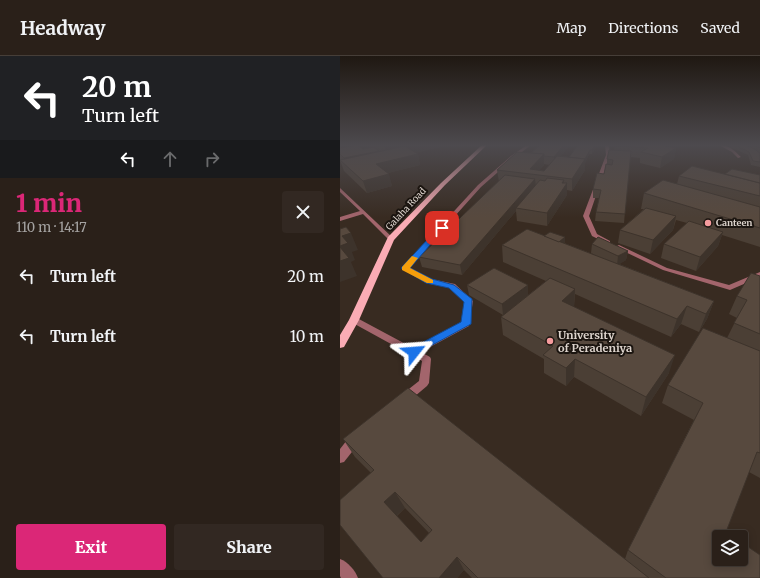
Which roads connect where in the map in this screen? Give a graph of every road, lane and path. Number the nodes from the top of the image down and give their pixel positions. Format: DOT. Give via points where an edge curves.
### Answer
graph roads {
  1 [pos="459,169"];
  2 [pos="498,169"];
  3 [pos="603,169"];
  4 [pos="340,189"];
  5 [pos="364,212"];
  6 [pos="340,219"];
  7 [pos="392,239"];
  8 [pos="760,274"];
  9 [pos="354,320"];
  10 [pos="340,344"];
  11 [pos="414,352"];
  12 [pos="395,406"];
  13 [pos="366,430"];
  14 [pos="340,458"];
  15 [pos="340,566"];
  16 [pos="352,578"];
  1 -- 7 [label="main road, Galaha Road"];
  2 -- 11 [label="lane" via="405,268 429,281 452,286 469,301 466,324"];
  3 -- 8 [label="lane" via="586,216 594,235 665,269 730,288"];
  4 -- 5 [label="lane"];
  5 -- 6 [label="lane"];
  5 -- 7 [label="lane"];
  7 -- 9 [label="main road, Galaha Road"];
  9 -- 10 [label="main road, Galaha Road"];
  9 -- 11 [label="lane"];
  11 -- 12 [label="lane" via="427,359 424,382"];
  13 -- 14 [label="lane"];
  15 -- 16 [label="lane"];
}
